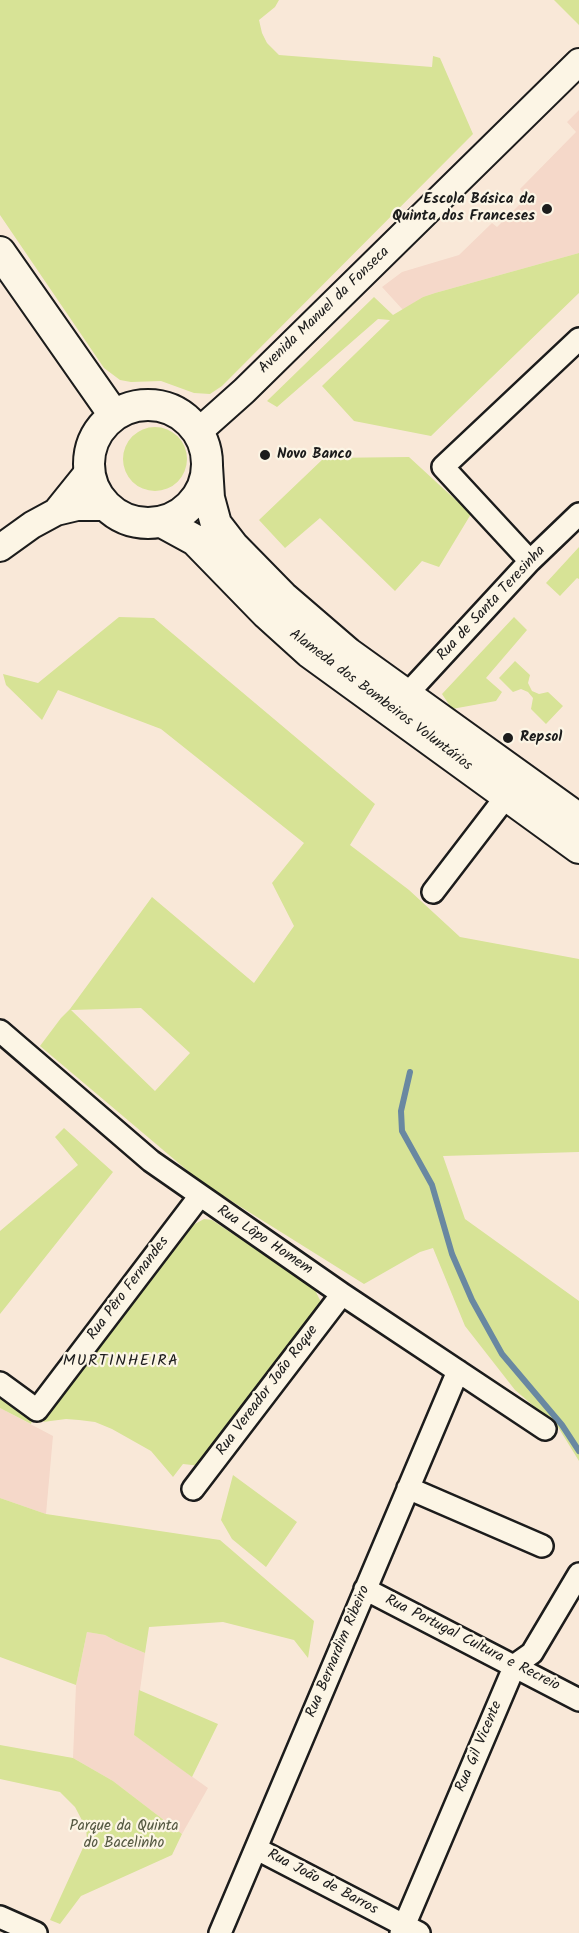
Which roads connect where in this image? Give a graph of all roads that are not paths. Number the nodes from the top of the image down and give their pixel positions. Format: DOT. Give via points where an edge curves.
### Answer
graph roads {
  1 [pos="579,62"];
  2 [pos="0,252"];
  3 [pos="579,339"];
  4 [pos="114,415"];
  5 [pos="198,432"];
  6 [pos="207,466"];
  7 [pos="89,471"];
  8 [pos="107,507"];
  9 [pos="56,512"];
  10 [pos="579,514"];
  11 [pos="162,522"];
  12 [pos="0,548"];
  13 [pos="530,561"];
  14 [pos="399,703"];
  15 [pos="514,787"];
  16 [pos="579,819"];
  17 [pos="579,848"];
  18 [pos="433,892"];
  19 [pos="0,1031"];
  20 [pos="199,1197"];
  21 [pos="342,1294"];
  22 [pos="458,1371"];
  23 [pos="0,1383"];
  24 [pos="545,1429"];
  25 [pos="408,1488"];
  26 [pos="193,1489"];
  27 [pos="542,1546"];
  28 [pos="579,1574"];
  29 [pos="365,1589"];
  30 [pos="515,1665"];
  31 [pos="579,1700"];
  32 [pos="257,1849"];
  33 [pos="0,1917"];
  34 [pos="408,1931"];
  35 [pos="36,1933"];
  36 [pos="220,1933"];
  1 -- 5 [label="street, Avenida Manuel da Fonseca"];
  2 -- 4 [label="main road"];
  3 -- 13 [label="street" via="443,467"];
  4 -- 5 [label="main road" via="144,404 165,407 184,416"];
  4 -- 7 [label="main road" via="94,439"];
  5 -- 6 [label="main road"];
  6 -- 11 [label="main road" via="198,495 176,516"];
  6 -- 14 [label="main road, Alameda dos Bombeiros Voluntários" via="212,513 233,546"];
  7 -- 8 [label="main road" via="92,484"];
  7 -- 9 [label="street"];
  8 -- 9 [label="street"];
  8 -- 11 [label="main road" via="132,521"];
  9 -- 12 [label="street"];
  10 -- 13 [label="street, Rua de Santa Teresinha"];
  11 -- 14 [label="main road, Alameda dos Bombeiros Voluntários" via="195,540 309,652"];
  13 -- 14 [label="street, Rua de Santa Teresinha"];
  14 -- 15 [label="main road, Alameda dos Bombeiros Voluntários"];
  15 -- 16 [label="main road, Alameda dos Bombeiros Voluntários"];
  15 -- 17 [label="main road, Alameda dos Bombeiros Voluntários"];
  15 -- 18 [label="street"];
  19 -- 20 [label="street, Rua Lôpo Homem" via="151,1161"];
  20 -- 21 [label="street, Rua Lôpo Homem"];
  20 -- 23 [label="street, Rua Pêro Fernandes" via="37,1410"];
  21 -- 22 [label="street, Rua Lôpo Homem"];
  21 -- 26 [label="street, Rua Vereador João Roque"];
  22 -- 24 [label="street, Rua Lôpo Homem"];
  22 -- 25 [label="street, Rua Bernardim Ribeiro"];
  25 -- 27 [label="street"];
  25 -- 29 [label="street, Rua Bernardim Ribeiro"];
  28 -- 30 [label="street, Rua Gil Vicente" via="532,1653"];
  29 -- 30 [label="street, Rua Portugal Cultura e Recreio"];
  29 -- 32 [label="street, Rua Bernardim Ribeiro"];
  30 -- 31 [label="street, Rua Portugal Cultura e Recreio"];
  30 -- 34 [label="street, Rua Gil Vicente"];
  32 -- 34 [label="street, Rua João de Barros"];
  32 -- 36 [label="street, Rua Bernardim Ribeiro"];
  33 -- 35 [label="street"];
}
